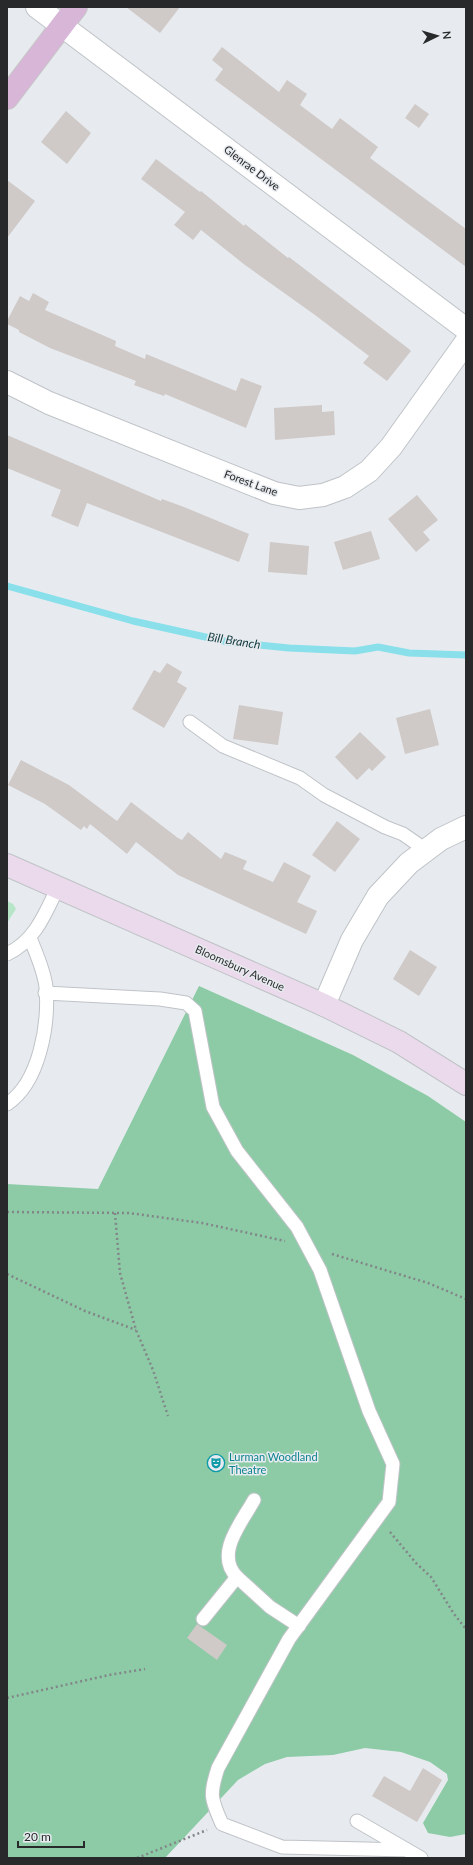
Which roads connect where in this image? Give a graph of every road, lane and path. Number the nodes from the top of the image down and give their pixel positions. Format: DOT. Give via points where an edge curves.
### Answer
graph roads {
  1 [pos="37,7"];
  2 [pos="76,7"];
  3 [pos="62,26"];
  4 [pos="7,98"];
  5 [pos="466,329"];
  6 [pos="466,342"];
  7 [pos="7,382"];
  8 [pos="190,722"];
  9 [pos="466,827"];
  10 [pos="426,850"];
  11 [pos="7,865"];
  12 [pos="58,887"];
  13 [pos="30,938"];
  14 [pos="10,950"];
  15 [pos="46,993"];
  16 [pos="324,1005"];
  17 [pos="466,1084"];
  18 [pos="7,1104"];
  19 [pos="7,1212"];
  20 [pos="115,1213"];
  21 [pos="308,1246"];
  22 [pos="7,1274"];
  23 [pos="466,1299"];
  24 [pos="136,1330"];
  25 [pos="168,1416"];
  26 [pos="254,1500"];
  27 [pos="378,1518"];
  28 [pos="237,1577"];
  29 [pos="203,1619"];
  30 [pos="299,1626"];
  31 [pos="466,1629"];
  32 [pos="145,1669"];
  33 [pos="7,1698"];
  34 [pos="357,1821"];
  35 [pos="222,1824"];
  36 [pos="407,1850"];
  37 [pos="137,1858"];
  38 [pos="421,1858"];
  1 -- 3 [label="street, Glenrae Drive"];
  2 -- 3 [label="main road"];
  3 -- 4 [label="main road"];
  3 -- 5 [label="street, Glenrae Drive"];
  6 -- 7 [label="street, Forest Lane" via="391,448 369,471 345,487 323,495 299,498 274,493 49,403"];
  8 -- 10 [label="lane" via="223,746 300,778 324,795 403,834"];
  9 -- 10 [label="street" via="441,839"];
  10 -- 16 [label="street" via="409,863 378,896 352,940"];
  11 -- 12 [label="main road, Bloomsbury Avenue"];
  12 -- 13 [label="lane" via="41,924"];
  12 -- 16 [label="main road, Bloomsbury Avenue"];
  13 -- 14 [label="lane"];
  13 -- 15 [label="lane"];
  15 -- 18 [label="lane" via="47,1016 40,1054 29,1078"];
  15 -- 21 [label="lane" via="160,999 186,1003 195,1011 213,1107 237,1151 297,1227"];
  16 -- 17 [label="main road, Bloomsbury Avenue" via="399,1042"];
  19 -- 20 [label="path"];
  20 -- 21 [label="path" via="202,1223"];
  20 -- 24 [label="path" via="120,1273"];
  21 -- 23 [label="path" via="428,1283"];
  21 -- 27 [label="lane" via="320,1270 369,1411 393,1464 389,1502"];
  22 -- 24 [label="path" via="85,1311"];
  24 -- 25 [label="path"];
  26 -- 28 [label="lane" via="228,1546 227,1561"];
  27 -- 30 [label="lane"];
  27 -- 31 [label="path" via="431,1577"];
  28 -- 29 [label="lane"];
  28 -- 30 [label="lane" via="270,1607"];
  30 -- 35 [label="lane" via="289,1639 218,1768 211,1788 213,1803"];
  32 -- 33 [label="path"];
  34 -- 36 [label="lane"];
  35 -- 36 [label="lane" via="282,1847"];
  35 -- 37 [label="path"];
  36 -- 38 [label="lane"];
}
